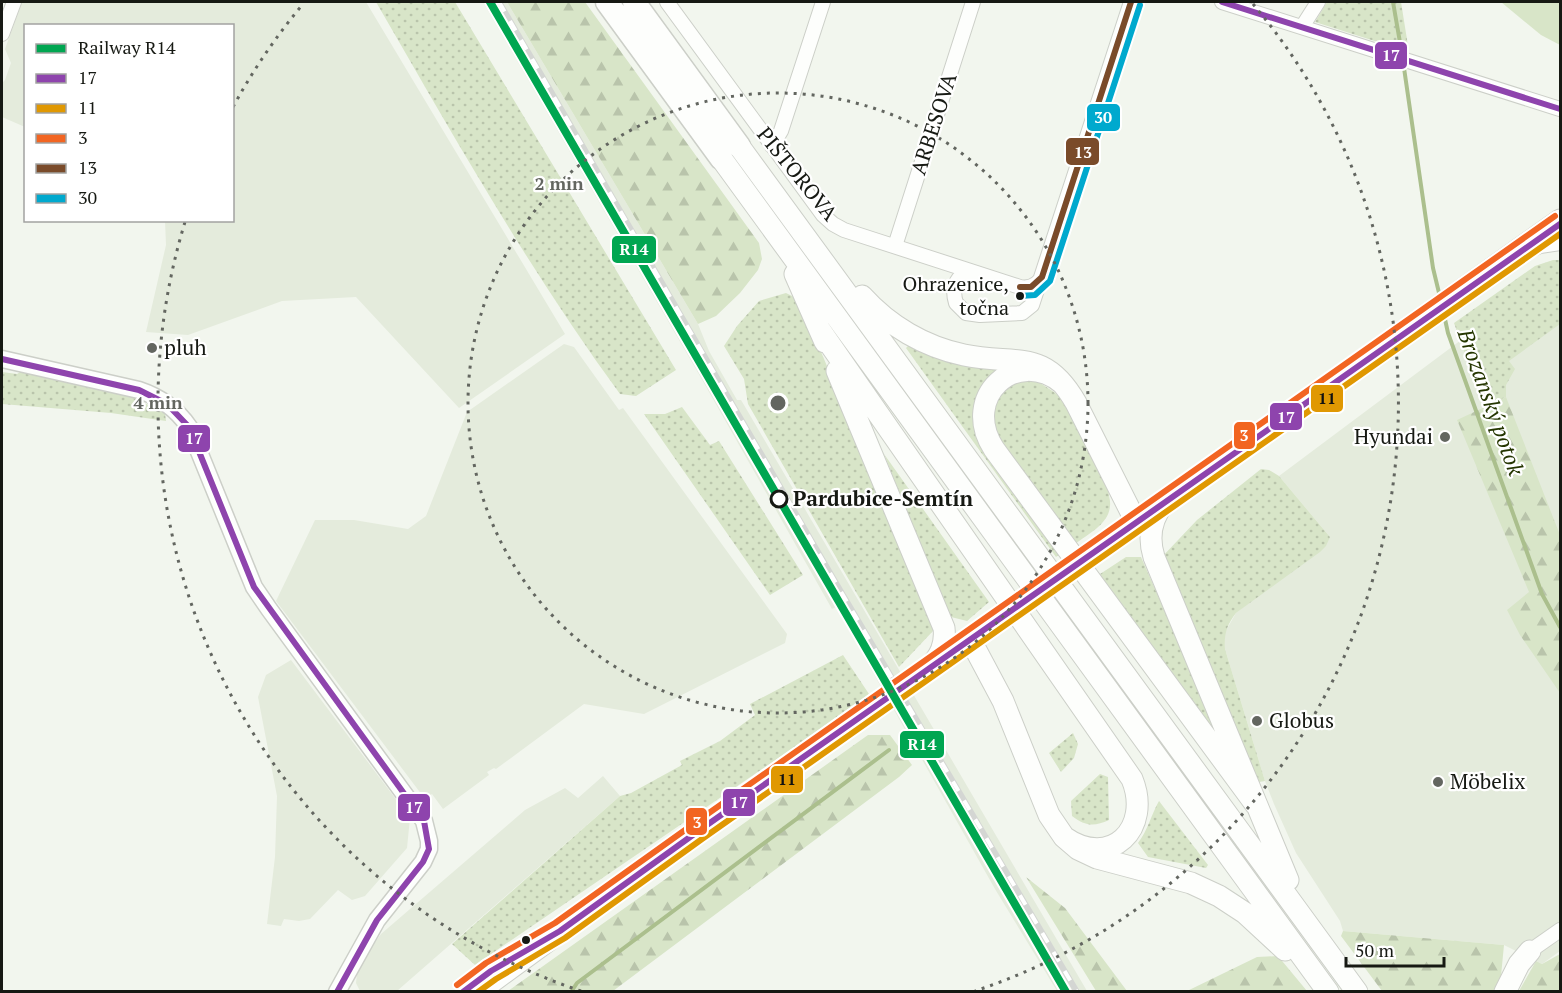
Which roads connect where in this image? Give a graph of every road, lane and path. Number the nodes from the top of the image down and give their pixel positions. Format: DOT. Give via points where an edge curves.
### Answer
graph roads {
  1 [pos="14,2"];
  2 [pos="607,2"];
  3 [pos="634,2"];
  4 [pos="667,2"];
  5 [pos="823,2"];
  6 [pos="973,2"];
  7 [pos="1131,2"];
  8 [pos="1222,2"];
  9 [pos="1318,2"];
  10 [pos="1302,27"];
  11 [pos="2,34"];
  12 [pos="1560,109"];
  13 [pos="772,146"];
  14 [pos="730,152"];
  15 [pos="1560,222"];
  16 [pos="796,224"];
  17 [pos="778,236"];
  18 [pos="1560,243"];
  19 [pos="895,246"];
  20 [pos="1492,270"];
  21 [pos="978,273"];
  22 [pos="1044,274"];
  23 [pos="820,330"];
  24 [pos="2,359"];
  25 [pos="1062,383"];
  26 [pos="1119,488"];
  27 [pos="1171,497"];
  28 [pos="1136,522"];
  29 [pos="970,639"];
  30 [pos="929,668"];
  31 [pos="1256,805"];
  32 [pos="1064,837"];
  33 [pos="1312,929"];
  34 [pos="1560,930"];
  35 [pos="560,931"];
  36 [pos="1530,951"];
  37 [pos="1326,989"];
  38 [pos="337,992"];
  39 [pos="462,992"];
  40 [pos="478,992"];
  41 [pos="1357,992"];
  42 [pos="1504,992"];
  1 -- 11 [label="street"];
  2 -- 14 [label="highway"];
  3 -- 14 [label="highway"];
  4 -- 13 [label="street, PIŠTOROVA"];
  5 -- 13 [label="street" via="781,131"];
  6 -- 19 [label="street, ARBESOVA"];
  7 -- 22 [label="street"];
  8 -- 10 [label="street"];
  9 -- 10 [label="street"];
  10 -- 12 [label="street"];
  13 -- 19 [label="street, PIŠTOROVA" via="828,220 844,230"];
  14 -- 16 [label="main road"];
  14 -- 17 [label="main road"];
  15 -- 20 [label="main road"];
  16 -- 25 [label="main road" via="870,305 903,331 959,354 1036,363"];
  16 -- 33 [label="main road"];
  17 -- 23 [label="main road"];
  17 -- 37 [label="main road"];
  18 -- 20 [label="street" via="1530,250"];
  19 -- 21 [label="street, PIŠTOROVA"];
  20 -- 27 [label="main road"];
  21 -- 22 [label="street, PIŠTOROVA" via="1024,288 1035,285"];
  21 -- 22 [label="street" via="961,276 953,292 960,308 980,315 1026,312"];
  23 -- 30 [label="main road" via="944,628 942,650"];
  23 -- 32 [label="main road" via="1132,779 1138,796 1137,814 1119,842 1094,850"];
  24 -- 38 [label="street" via="139,390 176,410 189,427 254,587 424,821 429,849 423,862 377,920"];
  25 -- 26 [label="main road"];
  25 -- 31 [label="main road" via="1052,375 1036,371 1019,372 1004,379 984,405 986,435"];
  26 -- 27 [label="main road" via="1144,500"];
  26 -- 28 [label="main road"];
  27 -- 28 [label="main road"];
  27 -- 31 [label="main road" via="1160,507 1154,521 1150,534 1152,552"];
  28 -- 29 [label="main road, bridge"];
  29 -- 30 [label="main road"];
  29 -- 32 [label="main road" via="1003,701 1049,815"];
  30 -- 35 [label="main road, bridge"];
  31 -- 33 [label="main road"];
  32 -- 37 [label="main road" via="1097,858 1191,883 1220,896 1257,923"];
  33 -- 41 [label="main road"];
  34 -- 36 [label="street"];
  35 -- 39 [label="main road"];
  35 -- 40 [label="main road"];
  36 -- 42 [label="main road"];
}
